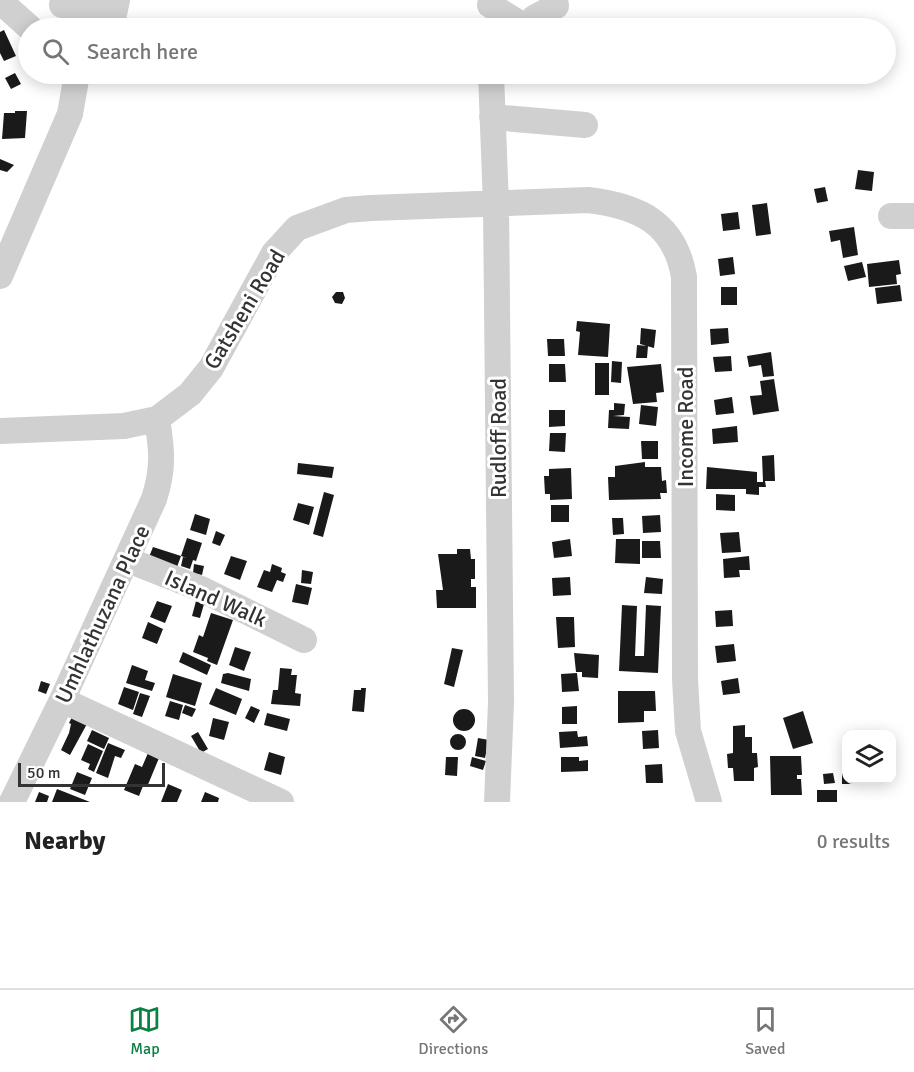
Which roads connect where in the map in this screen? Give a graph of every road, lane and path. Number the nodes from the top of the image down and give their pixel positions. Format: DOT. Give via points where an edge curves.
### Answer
graph roads {
  1 [pos="117,0"];
  2 [pos="555,0"];
  3 [pos="0,1"];
  4 [pos="64,11"];
  5 [pos="490,11"];
  6 [pos="19,18"];
  7 [pos="506,18"];
  8 [pos="534,18"];
  9 [pos="75,84"];
  10 [pos="491,84"];
  11 [pos="492,117"];
  12 [pos="585,125"];
  13 [pos="496,205"];
  14 [pos="0,276"];
  15 [pos="156,419"];
  16 [pos="0,431"];
  17 [pos="128,560"];
  18 [pos="303,640"];
  19 [pos="62,700"];
  20 [pos="12,802"];
  21 [pos="281,802"];
  22 [pos="496,802"];
  23 [pos="709,802"];
  1 -- 4 [label="street" via="114,14"];
  2 -- 8 [label="street" via="556,6"];
  3 -- 6 [label="street"];
  5 -- 7 [label="street"];
  9 -- 14 [label="street" via="70,114"];
  10 -- 11 [label="street, Rudloff Road"];
  11 -- 12 [label="street"];
  11 -- 13 [label="street, Rudloff Road"];
  13 -- 15 [label="street, Gatsheni Road" via="346,210 297,228 274,253 211,368 190,394"];
  13 -- 22 [label="street, Rudloff Road" via="501,702"];
  13 -- 23 [label="street, Income Road" via="588,200 615,203 652,220 677,246 684,277 686,706 688,731"];
  15 -- 16 [label="street, Gatsheni Road" via="124,426"];
  15 -- 17 [label="street, Umhlathuzana Place" via="163,456 161,478"];
  17 -- 18 [label="street, Island Walk" via="211,594"];
  17 -- 19 [label="street, Umhlathuzana Place"];
  19 -- 20 [label="street, Umhlathuzana Place"];
  19 -- 21 [label="street"];
}
